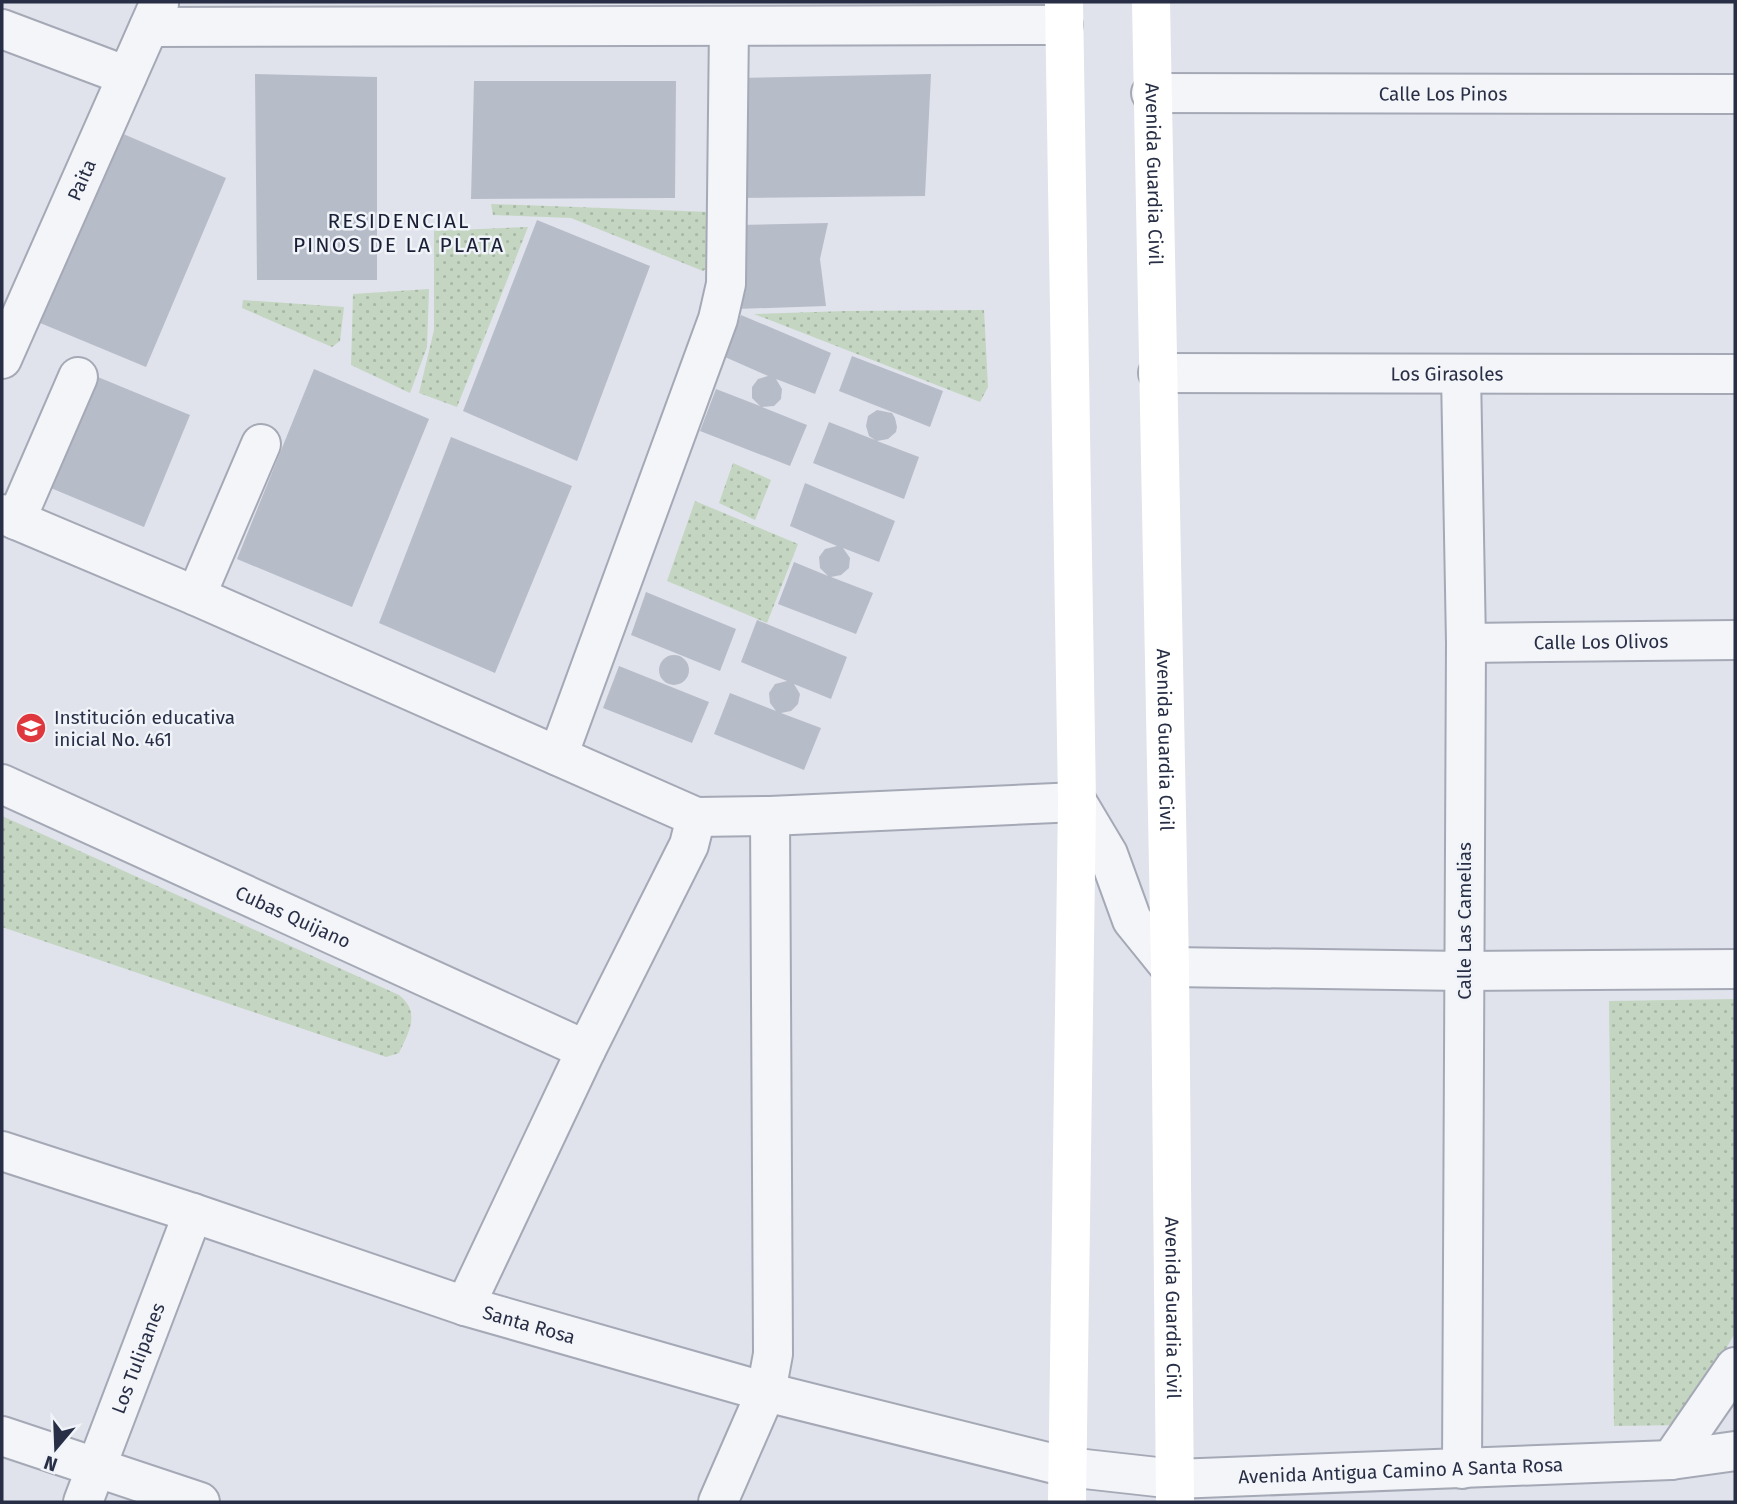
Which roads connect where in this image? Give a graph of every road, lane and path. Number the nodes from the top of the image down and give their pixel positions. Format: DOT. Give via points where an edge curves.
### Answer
graph roads {
  1 [pos="1151,2"];
  2 [pos="154,14"];
  3 [pos="1064,14"];
  4 [pos="729,26"];
  5 [pos="2,29"];
  6 [pos="127,76"];
  7 [pos="1151,93"];
  8 [pos="1735,94"];
  9 [pos="15,292"];
  10 [pos="2,359"];
  11 [pos="1158,373"];
  12 [pos="1461,374"];
  13 [pos="1735,374"];
  14 [pos="78,377"];
  15 [pos="261,444"];
  16 [pos="9,517"];
  17 [pos="196,596"];
  18 [pos="1735,640"];
  19 [pos="1466,643"];
  20 [pos="558,757"];
  21 [pos="2,784"];
  22 [pos="1077,802"];
  23 [pos="770,816"];
  24 [pos="696,817"];
  25 [pos="1170,967"];
  26 [pos="1735,969"];
  27 [pos="1464,971"];
  28 [pos="586,1050"];
  29 [pos="2,1151"];
  30 [pos="193,1213"];
  31 [pos="465,1306"];
  32 [pos="1735,1367"];
  33 [pos="766,1392"];
  34 [pos="2,1436"];
  35 [pos="1735,1451"];
  36 [pos="1671,1460"];
  37 [pos="97,1467"];
  38 [pos="1462,1469"];
  39 [pos="1067,1485"];
  40 [pos="1175,1491"];
  41 [pos="83,1502"];
  42 [pos="200,1502"];
  43 [pos="718,1502"];
  1 -- 7 [label="main road, Avenida Guardia Civil"];
  2 -- 4 [label="street"];
  2 -- 6 [label="street, Paita"];
  3 -- 4 [label="street"];
  3 -- 22 [label="main road"];
  4 -- 20 [label="street" via="726,284 718,319"];
  5 -- 6 [label="street"];
  6 -- 9 [label="street, Paita"];
  7 -- 8 [label="street, Calle Los Pinos"];
  7 -- 11 [label="main road, Avenida Guardia Civil"];
  9 -- 10 [label="street, Paita"];
  11 -- 12 [label="street, Los Girasoles"];
  11 -- 25 [label="main road, Avenida Guardia Civil"];
  12 -- 13 [label="street, Los Girasoles"];
  12 -- 19 [label="street, Calle Las Camelias"];
  14 -- 16 [label="street"];
  15 -- 17 [label="street"];
  16 -- 17 [label="street"];
  17 -- 20 [label="street"];
  18 -- 19 [label="street, Calle Los Olivos"];
  19 -- 27 [label="street, Calle Las Camelias"];
  20 -- 24 [label="street"];
  21 -- 28 [label="street, Cubas Quijano"];
  22 -- 23 [label="street"];
  22 -- 25 [label="street" via="1108,854 1132,920"];
  22 -- 39 [label="main road"];
  23 -- 24 [label="street"];
  23 -- 33 [label="street" via="772,1354"];
  24 -- 28 [label="street" via="689,845"];
  25 -- 27 [label="street"];
  25 -- 40 [label="main road, Avenida Guardia Civil"];
  26 -- 27 [label="street"];
  27 -- 38 [label="street, Calle Las Camelias"];
  28 -- 31 [label="street"];
  29 -- 30 [label="street, Santa Rosa"];
  30 -- 31 [label="street, Santa Rosa"];
  30 -- 37 [label="street, Los Tulipanes"];
  31 -- 33 [label="street, Santa Rosa"];
  32 -- 36 [label="street"];
  33 -- 39 [label="street, Santa Rosa"];
  33 -- 43 [label="street"];
  34 -- 37 [label="street"];
  35 -- 36 [label="street, Avenida Antigua Camino A Santa Rosa"];
  36 -- 38 [label="street, Avenida Antigua Camino A Santa Rosa"];
  37 -- 41 [label="street, Los Tulipanes"];
  37 -- 42 [label="street"];
  38 -- 40 [label="street, Avenida Antigua Camino A Santa Rosa"];
  39 -- 40 [label="street, Avenida Antigua Camino A Santa Rosa"];
}
